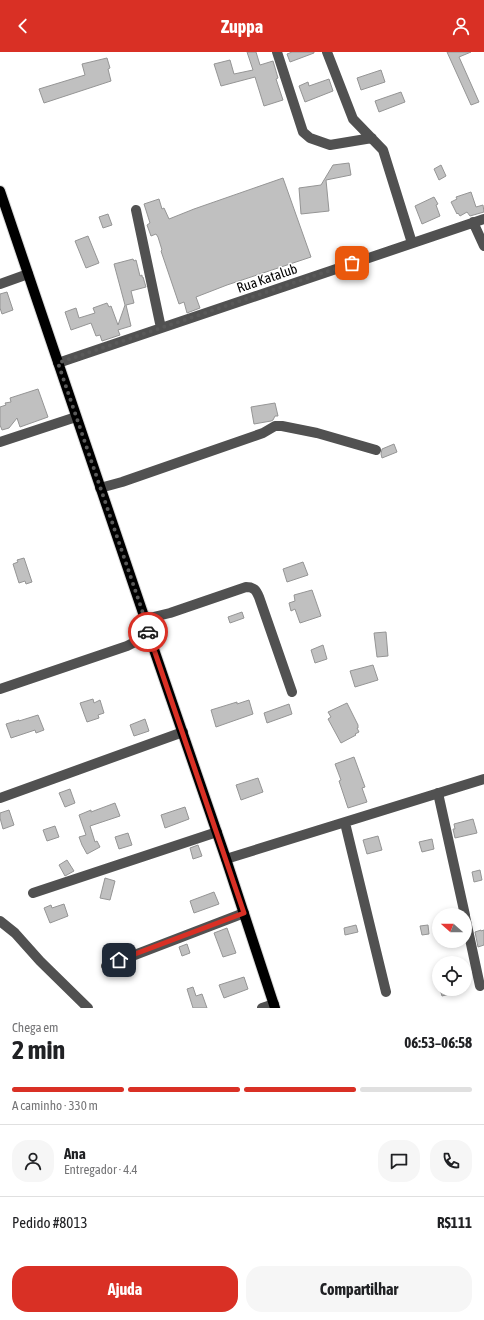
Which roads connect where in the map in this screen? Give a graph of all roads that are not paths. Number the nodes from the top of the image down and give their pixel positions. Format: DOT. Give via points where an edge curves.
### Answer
graph roads {
  1 [pos="277,52"];
  2 [pos="327,52"];
  3 [pos="372,138"];
  4 [pos="0,191"];
  5 [pos="136,210"];
  6 [pos="484,219"];
  7 [pos="473,222"];
  8 [pos="412,243"];
  9 [pos="484,246"];
  10 [pos="28,274"];
  11 [pos="0,284"];
  12 [pos="161,328"];
  13 [pos="58,363"];
  14 [pos="76,417"];
  15 [pos="0,442"];
  16 [pos="376,450"];
  17 [pos="100,488"];
  18 [pos="145,619"];
  19 [pos="149,635"];
  20 [pos="0,689"];
  21 [pos="292,692"];
  22 [pos="183,732"];
  23 [pos="484,779"];
  24 [pos="438,794"];
  25 [pos="0,798"];
  26 [pos="345,822"];
  27 [pos="217,832"];
  28 [pos="226,859"];
  29 [pos="33,894"];
  30 [pos="463,908"];
  31 [pos="244,913"];
  32 [pos="0,921"];
  33 [pos="472,948"];
  34 [pos="106,966"];
  35 [pos="480,986"];
  36 [pos="386,992"];
  37 [pos="274,1006"];
  38 [pos="88,1008"];
  39 [pos="262,1008"];
  1 -- 3 [label="street" via="303,132 310,138 330,145"];
  2 -- 3 [label="street" via="353,119"];
  3 -- 8 [label="street" via="383,150"];
  4 -- 10 [label="main road"];
  5 -- 12 [label="street"];
  6 -- 7 [label="street, Rua Katalub"];
  7 -- 8 [label="street, Rua Katalub"];
  7 -- 9 [label="street"];
  8 -- 12 [label="street, Rua Katalub"];
  10 -- 11 [label="street"];
  10 -- 13 [label="main road"];
  12 -- 13 [label="street, Rua Katalub"];
  13 -- 14 [label="main road"];
  14 -- 15 [label="street"];
  14 -- 17 [label="main road"];
  16 -- 17 [label="street" via="317,433 275,426 263,433"];
  17 -- 18 [label="main road"];
  18 -- 19 [label="main road"];
  18 -- 21 [label="street" via="251,587 259,597"];
  19 -- 20 [label="street" via="127,646"];
  19 -- 22 [label="main road"];
  22 -- 25 [label="street"];
  22 -- 27 [label="main road"];
  23 -- 24 [label="street"];
  24 -- 26 [label="street"];
  24 -- 30 [label="street"];
  26 -- 28 [label="street"];
  26 -- 36 [label="street"];
  27 -- 28 [label="main road"];
  27 -- 29 [label="street"];
  28 -- 31 [label="main road"];
  31 -- 34 [label="street"];
  31 -- 37 [label="main road"];
  32 -- 38 [label="street" via="15,933"];
  33 -- 35 [label="street"];
  37 -- 39 [label="street"];
}
